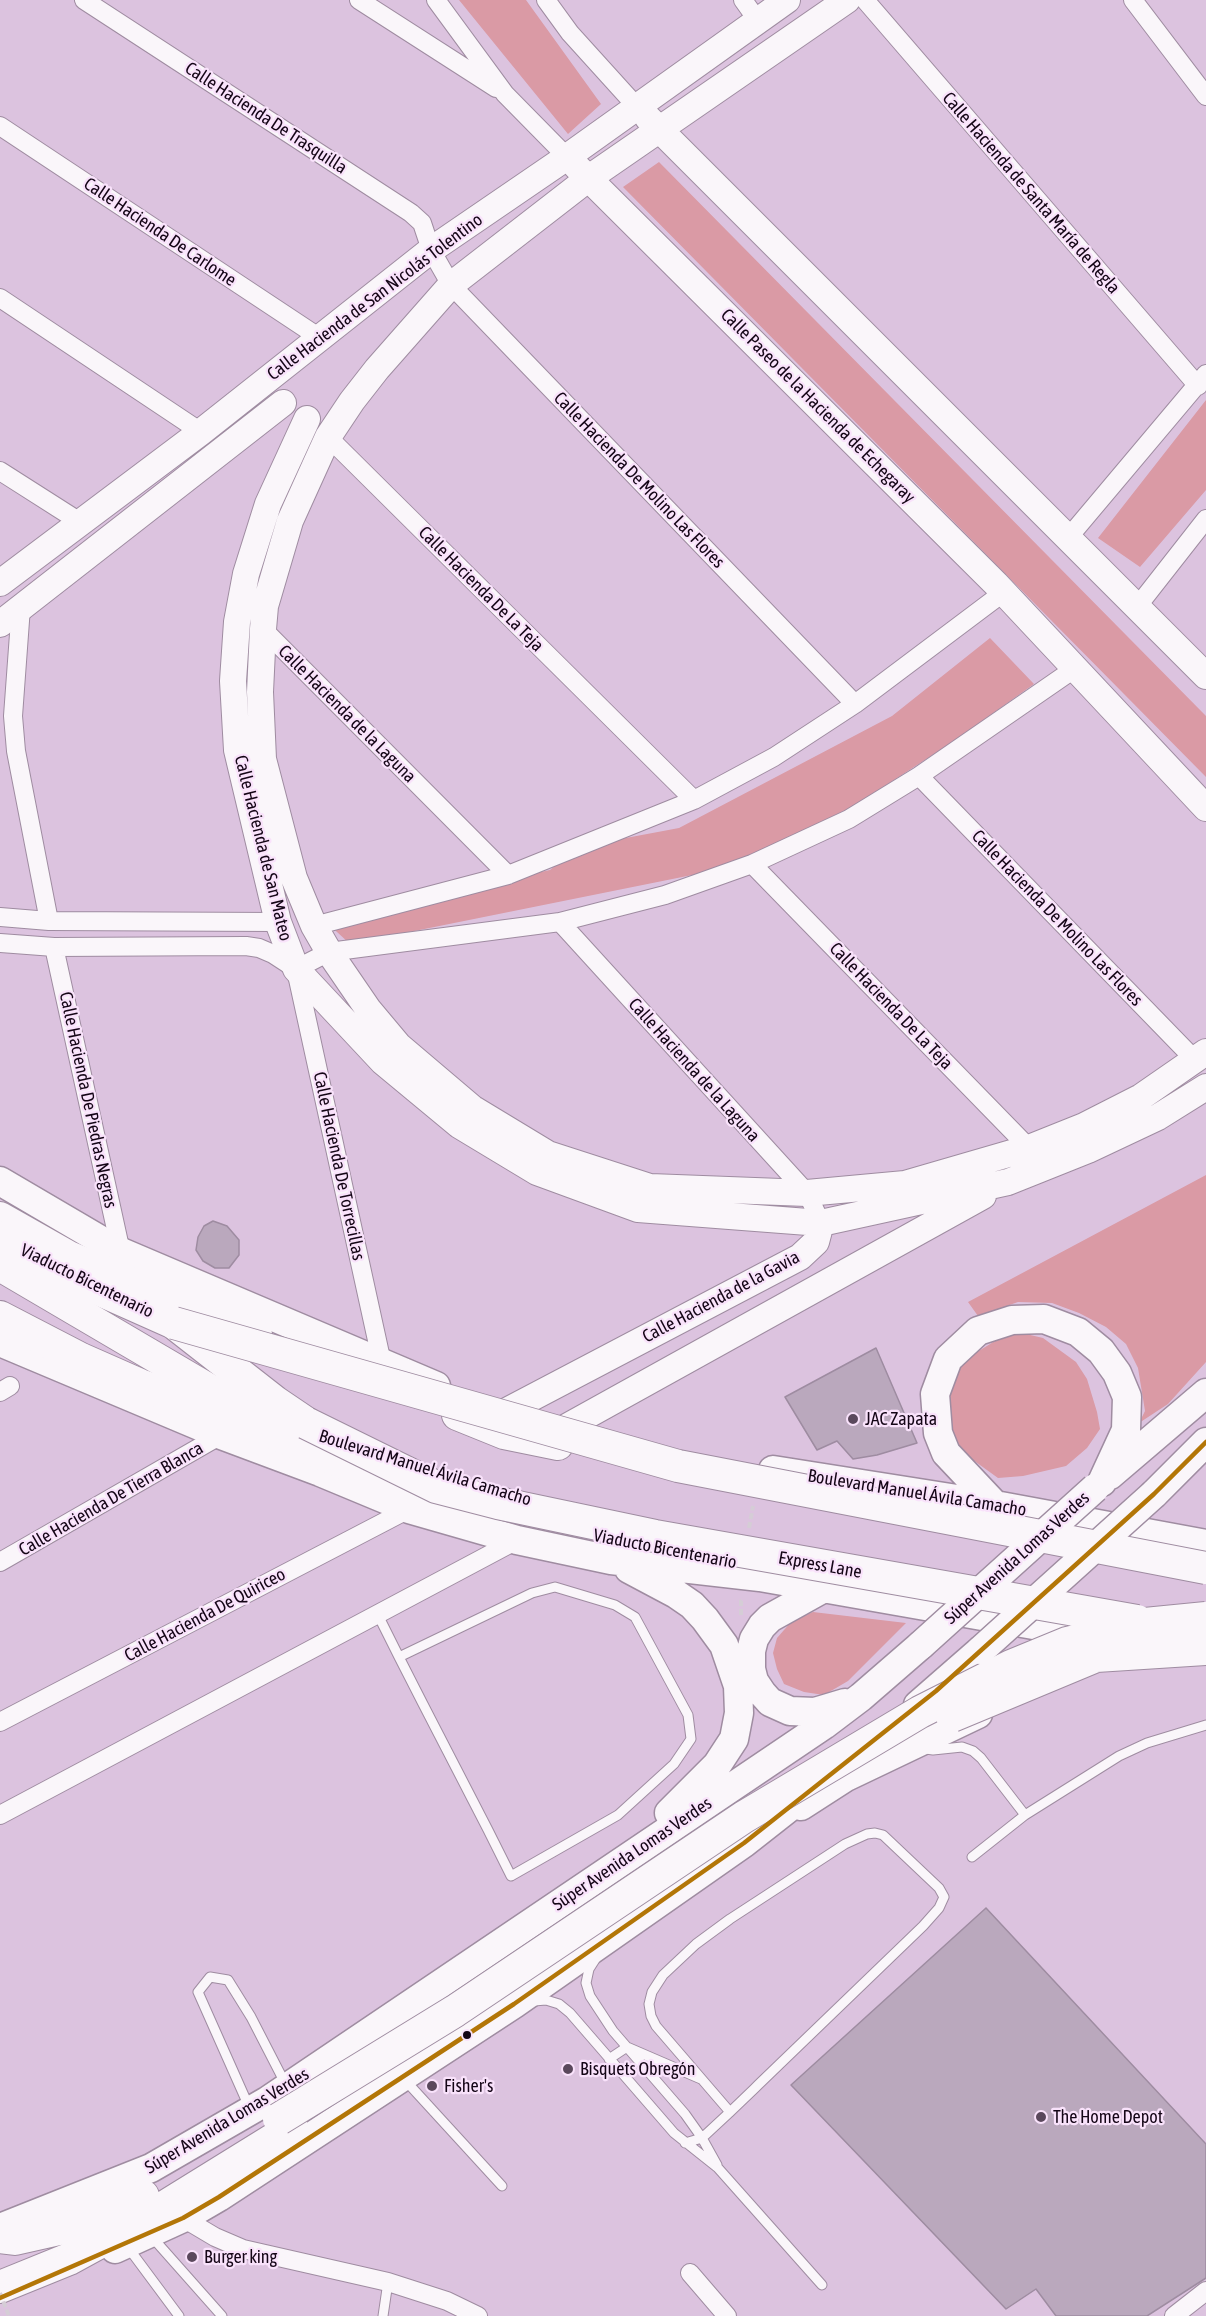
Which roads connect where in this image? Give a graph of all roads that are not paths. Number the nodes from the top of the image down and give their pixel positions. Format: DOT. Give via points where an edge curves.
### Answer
graph roads {
  1 [pos="84,0"];
  2 [pos="359,0"];
  3 [pos="436,0"];
  4 [pos="546,0"];
  5 [pos="743,0"];
  6 [pos="787,0"];
  7 [pos="847,0"];
  8 [pos="865,0"];
  9 [pos="1133,0"];
  10 [pos="758,21"];
  11 [pos="505,94"];
  12 [pos="1206,96"];
  13 [pos="637,107"];
  14 [pos="0,126"];
  15 [pos="658,129"];
  16 [pos="567,157"];
  17 [pos="589,178"];
  18 [pos="431,250"];
  19 [pos="451,285"];
  20 [pos="0,298"];
  21 [pos="320,338"];
  22 [pos="1202,380"];
  23 [pos="260,386"];
  24 [pos="283,403"];
  25 [pos="307,419"];
  26 [pos="201,432"];
  27 [pos="328,437"];
  28 [pos="0,471"];
  29 [pos="1206,519"];
  30 [pos="80,522"];
  31 [pos="1068,538"];
  32 [pos="0,583"];
  33 [pos="1004,592"];
  34 [pos="21,607"];
  35 [pos="1137,607"];
  36 [pos="0,624"];
  37 [pos="263,629"];
  38 [pos="1074,669"];
  39 [pos="1206,676"];
  40 [pos="855,704"];
  41 [pos="920,776"];
  42 [pos="694,800"];
  43 [pos="1206,808"];
  44 [pos="752,864"];
  45 [pos="508,875"];
  46 [pos="294,878"];
  47 [pos="268,885"];
  48 [pos="0,917"];
  49 [pos="49,921"];
  50 [pos="278,922"];
  51 [pos="560,922"];
  52 [pos="314,926"];
  53 [pos="0,943"];
  54 [pos="54,947"];
  55 [pos="329,952"];
  56 [pos="296,969"];
  57 [pos="1200,1056"];
  58 [pos="1206,1087"];
  59 [pos="1029,1148"];
  60 [pos="1003,1156"];
  61 [pos="0,1181"];
  62 [pos="1008,1182"];
  63 [pos="807,1193"];
  64 [pos="0,1217"];
  65 [pos="821,1223"];
  66 [pos="0,1237"];
  67 [pos="121,1252"];
  68 [pos="0,1266"];
  69 [pos="0,1317"];
  70 [pos="174,1323"];
  71 [pos="0,1342"];
  72 [pos="382,1363"];
  73 [pos="1206,1393"];
  74 [pos="501,1414"];
  75 [pos="561,1430"];
  76 [pos="221,1436"];
  77 [pos="1206,1442"];
  78 [pos="1099,1485"];
  79 [pos="426,1497"];
  80 [pos="995,1505"];
  81 [pos="1195,1539"];
  82 [pos="517,1540"];
  83 [pos="611,1560"];
  84 [pos="0,1562"];
  85 [pos="1206,1568"];
  86 [pos="1206,1583"];
  87 [pos="824,1588"];
  88 [pos="378,1615"];
  89 [pos="1206,1618"];
  90 [pos="1206,1625"];
  91 [pos="1204,1648"];
  92 [pos="399,1657"];
  93 [pos="861,1697"];
  94 [pos="0,1722"];
  95 [pos="1206,1725"];
  96 [pos="912,1745"];
  97 [pos="0,1815"];
  98 [pos="1026,1815"];
  99 [pos="744,1843"];
  100 [pos="972,1857"];
  101 [pos="624,1859"];
  102 [pos="608,1939"];
  103 [pos="514,2004"];
  104 [pos="627,2047"];
  105 [pos="609,2060"];
  106 [pos="403,2077"];
  107 [pos="703,2080"];
  108 [pos="287,2088"];
  109 [pos="730,2112"];
  110 [pos="274,2119"];
  111 [pos="702,2138"];
  112 [pos="685,2143"];
  113 [pos="718,2168"];
  114 [pos="502,2186"];
  115 [pos="183,2218"];
  116 [pos="0,2228"];
  117 [pos="0,2237"];
  118 [pos="137,2239"];
  119 [pos="690,2274"];
  120 [pos="388,2282"];
  121 [pos="822,2284"];
  122 [pos="0,2287"];
  123 [pos="1206,2291"];
  124 [pos="0,2298"];
  125 [pos="179,2316"];
  126 [pos="222,2316"];
  127 [pos="383,2316"];
  128 [pos="478,2316"];
  129 [pos="727,2316"];
  130 [pos="1174,2316"];
  1 -- 18 [label="street, Calle Hacienda De Trasquilla" via="411,213 422,223"];
  2 -- 11 [label="street"];
  3 -- 11 [label="street, Calle Paseo de la Hacienda de Echegaray"];
  4 -- 13 [label="street" via="570,33"];
  5 -- 10 [label="street"];
  6 -- 10 [label="main road, Calle Hacienda de San Nicolás Tolentino"];
  7 -- 15 [label="main road, Calle Hacienda de San Nicolás Tolentino"];
  8 -- 22 [label="street, Calle Hacienda de Santa María de Regla"];
  9 -- 12 [label="street"];
  10 -- 13 [label="main road, Calle Hacienda de San Nicolás Tolentino"];
  11 -- 16 [label="street, Calle Paseo de la Hacienda de Echegaray"];
  13 -- 15 [label="main road"];
  13 -- 16 [label="main road, Calle Hacienda de San Nicolás Tolentino"];
  14 -- 21 [label="street, Calle Hacienda De Carlome"];
  15 -- 17 [label="main road, Calle Hacienda de San Nicolás Tolentino"];
  15 -- 31 [label="main road"];
  16 -- 17 [label="main road, Calle Paseo de la Hacienda de Echegaray"];
  16 -- 18 [label="main road, Calle Hacienda de San Nicolás Tolentino"];
  17 -- 19 [label="main road, Calle Hacienda de San Nicolás Tolentino"];
  17 -- 33 [label="main road, Calle Paseo de la Hacienda de Echegaray"];
  18 -- 19 [label="street, Calle Hacienda De Molino Las Flores"];
  18 -- 21 [label="main road, Calle Hacienda de San Nicolás Tolentino"];
  19 -- 27 [label="main road, Calle Hacienda de San Mateo" via="377,369"];
  19 -- 40 [label="street, Calle Hacienda De Molino Las Flores"];
  20 -- 26 [label="street"];
  21 -- 23 [label="main road, Calle Hacienda de San Nicolás Tolentino"];
  22 -- 31 [label="street"];
  23 -- 24 [label="main road, Calle Hacienda De La Teja"];
  23 -- 26 [label="main road, Calle Hacienda de San Nicolás Tolentino"];
  24 -- 25 [label="main road, Calle Hacienda De La Teja"];
  24 -- 34 [label="main road, Calle Hacienda de San Nicolás Tolentino"];
  25 -- 27 [label="main road, Calle Hacienda De La Teja"];
  25 -- 47 [label="main road, Calle Hacienda de San Mateo" via="268,504 246,574 237,622 233,681 237,750"];
  26 -- 30 [label="main road, Calle Hacienda de San Nicolás Tolentino"];
  27 -- 37 [label="main road, Calle Hacienda de San Mateo" via="290,521 265,606"];
  27 -- 42 [label="street, Calle Hacienda De La Teja"];
  28 -- 30 [label="street"];
  29 -- 35 [label="street"];
  30 -- 32 [label="main road, Calle Hacienda de San Nicolás Tolentino"];
  31 -- 35 [label="main road"];
  33 -- 38 [label="main road, Calle Paseo de la Hacienda de Echegaray"];
  33 -- 40 [label="street"];
  34 -- 36 [label="main road, Calle Hacienda de San Nicolás Tolentino"];
  34 -- 49 [label="street" via="16,751"];
  35 -- 39 [label="main road"];
  37 -- 45 [label="street, Calle Hacienda de la Laguna"];
  37 -- 46 [label="main road, Calle Hacienda de San Mateo" via="263,759"];
  38 -- 41 [label="street"];
  38 -- 43 [label="main road, Calle Paseo de la Hacienda de Echegaray"];
  40 -- 42 [label="street" via="774,757"];
  41 -- 44 [label="street" via="849,819"];
  41 -- 57 [label="street, Calle Hacienda De Molino Las Flores"];
  42 -- 45 [label="street"];
  44 -- 51 [label="street" via="665,896"];
  44 -- 59 [label="street, Calle Hacienda De La Teja"];
  45 -- 52 [label="street"];
  46 -- 47 [label="street"];
  46 -- 52 [label="main road, Calle Hacienda de San Mateo"];
  47 -- 50 [label="main road, Calle Hacienda de San Mateo"];
  48 -- 49 [label="street"];
  49 -- 50 [label="street"];
  50 -- 56 [label="main road, Calle Hacienda de San Mateo"];
  51 -- 55 [label="street"];
  51 -- 63 [label="street, Calle Hacienda de la Laguna"];
  52 -- 55 [label="main road, Calle Hacienda de San Mateo"];
  53 -- 54 [label="street"];
  54 -- 56 [label="street" via="246,946 273,954"];
  54 -- 67 [label="street, Calle Hacienda De Piedras Negras"];
  55 -- 56 [label="street"];
  55 -- 63 [label="main road, Calle Hacienda de San Mateo" via="368,1010 399,1046 472,1108 549,1154 650,1187"];
  56 -- 65 [label="main road, Calle Hacienda de San Mateo" via="383,1062 459,1125 537,1172 638,1209"];
  56 -- 72 [label="street, Calle Hacienda De Torrecillas"];
  57 -- 59 [label="main road" via="1141,1097"];
  58 -- 62 [label="main road, Calle Hacienda de la Gavia" via="1158,1117"];
  59 -- 60 [label="main road"];
  60 -- 62 [label="street"];
  60 -- 63 [label="main road" via="905,1184"];
  61 -- 67 [label="main road, Boulevard Manuel Ávila Camacho"];
  62 -- 65 [label="main road, Calle Hacienda de la Gavia"];
  62 -- 75 [label="main road, Calle Hacienda de la Gavia"];
  63 -- 65 [label="street, Calle Hacienda de la Laguna"];
  64 -- 86 [label="highway, Boulevard Manuel Ávila Camacho" via="69,1256 504,1434 696,1474 945,1533"];
  65 -- 74 [label="main road, Calle Hacienda de la Gavia" via="816,1242 800,1257"];
  66 -- 70 [label="highway, Viaducto Bicentenario" via="64,1274"];
  67 -- 72 [label="main road, Boulevard Manuel Ávila Camacho"];
  68 -- 90 [label="highway, Boulevard Manuel Ávila Camacho" via="228,1400 293,1428 506,1496 931,1579"];
  69 -- 79 [label="highway" via="140,1385 268,1431"];
  70 -- 79 [label="highway, Viaducto Bicentenario, bridge" via="275,1402"];
  70 -- 85 [label="highway, Viaducto Bicentenario, bridge" via="678,1466"];
  71 -- 76 [label="main road, Boulevard Manuel Ávila Camacho"];
  72 -- 74 [label="main road, Boulevard Manuel Ávila Camacho"];
  73 -- 78 [label="main road, Súper Avenida Lomas Verdes"];
  74 -- 75 [label="main road, Boulevard Manuel Ávila Camacho"];
  75 -- 80 [label="main road, Boulevard Manuel Ávila Camacho" via="774,1470"];
  76 -- 79 [label="main road, Boulevard Manuel Ávila Camacho" via="320,1472"];
  76 -- 84 [label="street, Calle Hacienda De Tierra Blanca"];
  77 -- 99 [label="main road, bridge" via="936,1691"];
  78 -- 80 [label="main road" via="1126,1430 1127,1397 1117,1373 1101,1351 1078,1332 1044,1319 1012,1320 978,1331 948,1359 935,1394 938,1433 945,1453"];
  78 -- 93 [label="main road, Súper Avenida Lomas Verdes, bridge"];
  79 -- 82 [label="main road, Boulevard Manuel Ávila Camacho"];
  79 -- 91 [label="highway, Express Lane, bridge" via="498,1503"];
  79 -- 94 [label="street, Calle Hacienda De Quiriceo"];
  80 -- 81 [label="main road, Boulevard Manuel Ávila Camacho"];
  82 -- 83 [label="main road, Boulevard Manuel Ávila Camacho"];
  82 -- 88 [label="street"];
  83 -- 87 [label="main road, Boulevard Manuel Ávila Camacho"];
  83 -- 101 [label="main road" via="692,1605 724,1645 738,1686 739,1713 734,1739 717,1765"];
  87 -- 91 [label="main road, Boulevard Manuel Ávila Camacho"];
  87 -- 93 [label="main road" via="762,1626 751,1651 754,1682 770,1702 790,1711 824,1710"];
  88 -- 92 [label="lane"];
  88 -- 97 [label="street"];
  89 -- 110 [label="highway, bridge" via="1145,1624 1067,1643 920,1712 744,1816 455,2012"];
  91 -- 96 [label="main road" via="1076,1673"];
  91 -- 110 [label="highway, bridge" via="1096,1656 876,1748 618,1912 375,2077"];
  92 -- 92 [label="lane" via="511,1876 618,1815 674,1764 691,1740 688,1716 636,1617 615,1605 555,1587 532,1593"];
  93 -- 101 [label="main road, Súper Avenida Lomas Verdes"];
  95 -- 98 [label="lane" via="1147,1743"];
  96 -- 98 [label="lane" via="973,1751"];
  96 -- 99 [label="main road" via="846,1777"];
  98 -- 100 [label="lane"];
  99 -- 102 [label="main road"];
  101 -- 108 [label="main road, Súper Avenida Lomas Verdes"];
  102 -- 103 [label="main road"];
  102 -- 104 [label="lane" via="586,1983 590,1996"];
  103 -- 105 [label="lane" via="546,2000 560,2004"];
  103 -- 106 [label="main road"];
  104 -- 105 [label="lane"];
  104 -- 107 [label="lane"];
  104 -- 111 [label="lane"];
  105 -- 112 [label="lane"];
  106 -- 114 [label="lane"];
  106 -- 115 [label="main road"];
  107 -- 109 [label="lane"];
  107 -- 109 [label="lane" via="651,2016 652,1992 663,1974 730,1919 845,1844 875,1833 890,1839 939,1888 944,1897 939,1908"];
  108 -- 110 [label="main road, Súper Avenida Lomas Verdes"];
  108 -- 110 [label="lane" via="228,1980 210,1977 198,1992"];
  109 -- 111 [label="lane"];
  110 -- 116 [label="main road, Súper Avenida Lomas Verdes"];
  110 -- 117 [label="highway" via="164,2185 108,2212 42,2234 15,2239"];
  110 -- 122 [label="highway" via="166,2206 69,2259"];
  111 -- 112 [label="lane"];
  111 -- 113 [label="lane"];
  112 -- 113 [label="lane"];
  113 -- 121 [label="lane"];
  115 -- 118 [label="main road"];
  115 -- 120 [label="street" via="243,2249"];
  118 -- 124 [label="main road"];
  118 -- 125 [label="lane"];
  118 -- 126 [label="lane"];
  119 -- 129 [label="street"];
  120 -- 127 [label="lane"];
  120 -- 128 [label="street" via="447,2301"];
  123 -- 130 [label="street"];
}
